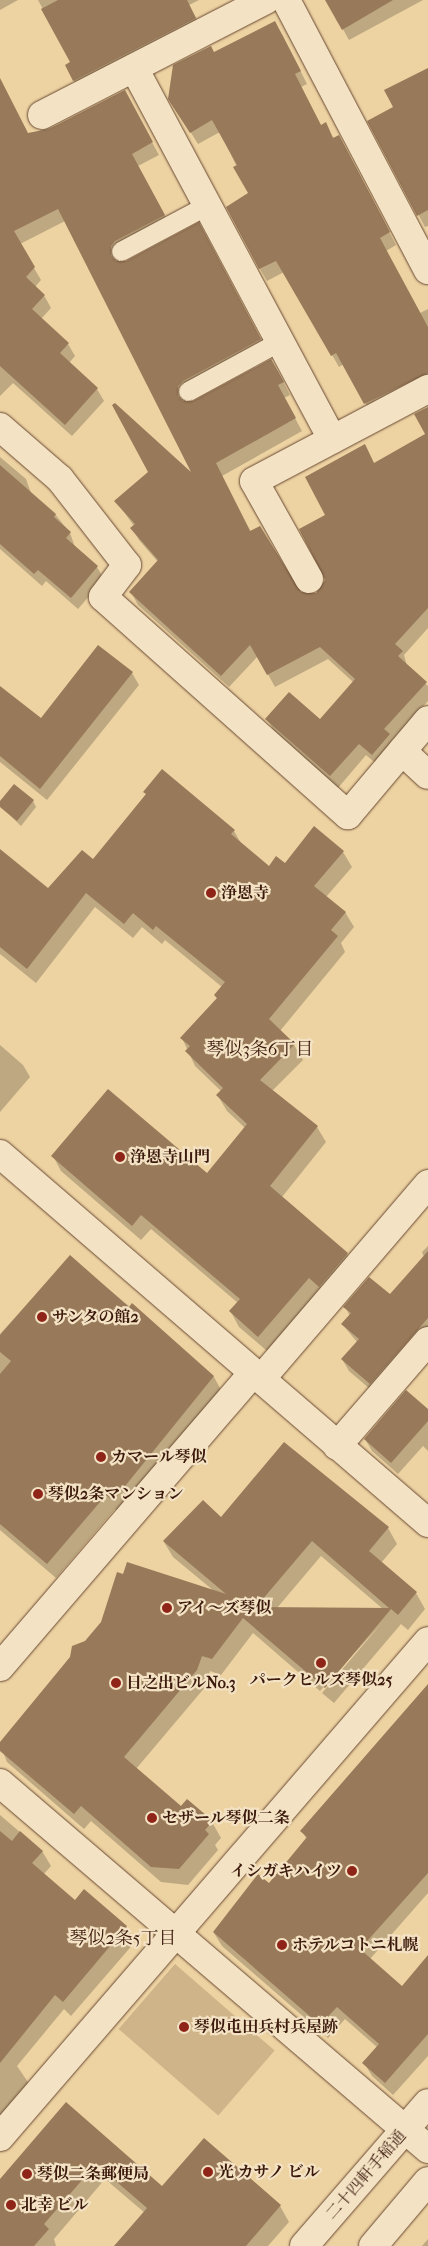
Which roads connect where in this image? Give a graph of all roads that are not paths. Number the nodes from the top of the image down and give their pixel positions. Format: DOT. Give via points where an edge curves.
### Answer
graph roads {
  1 [pos="266,0"];
  2 [pos="286,0"];
  3 [pos="134,68"];
  4 [pos="42,115"];
  5 [pos="207,206"];
  6 [pos="121,251"];
  7 [pos="428,270"];
  8 [pos="280,341"];
  9 [pos="428,389"];
  10 [pos="188,391"];
  11 [pos="0,427"];
  12 [pos="332,439"];
  13 [pos="309,579"];
  14 [pos="428,720"];
  15 [pos="402,751"];
  16 [pos="428,775"];
  17 [pos="0,1154"];
  18 [pos="428,1184"];
  19 [pos="428,1341"];
  20 [pos="257,1376"];
  21 [pos="337,1446"];
  22 [pos="428,1523"];
  23 [pos="428,1641"];
  24 [pos="0,1667"];
  25 [pos="0,1783"];
  26 [pos="176,1934"];
  27 [pos="428,2103"];
  28 [pos="405,2130"];
  29 [pos="0,2137"];
  30 [pos="428,2149"];
  31 [pos="428,2181"];
  32 [pos="304,2246"];
  33 [pos="373,2246"];
  1 -- 3 [label="street"];
  2 -- 7 [label="street"];
  3 -- 4 [label="street"];
  3 -- 5 [label="street"];
  5 -- 6 [label="lane"];
  5 -- 8 [label="street"];
  8 -- 10 [label="lane"];
  8 -- 12 [label="street"];
  9 -- 12 [label="street"];
  11 -- 15 [label="street" via="60,478 127,564 103,596 348,814"];
  12 -- 13 [label="street" via="254,481"];
  14 -- 15 [label="street"];
  15 -- 16 [label="street"];
  17 -- 20 [label="street"];
  18 -- 20 [label="street"];
  19 -- 21 [label="street"];
  20 -- 21 [label="street"];
  20 -- 24 [label="street"];
  21 -- 22 [label="street"];
  23 -- 26 [label="street"];
  25 -- 26 [label="street"];
  26 -- 28 [label="street"];
  26 -- 29 [label="street"];
  27 -- 28 [label="street, 二十四軒手稲通"];
  28 -- 30 [label="street"];
  28 -- 32 [label="street, 二十四軒手稲通"];
  31 -- 33 [label="street"];
}
